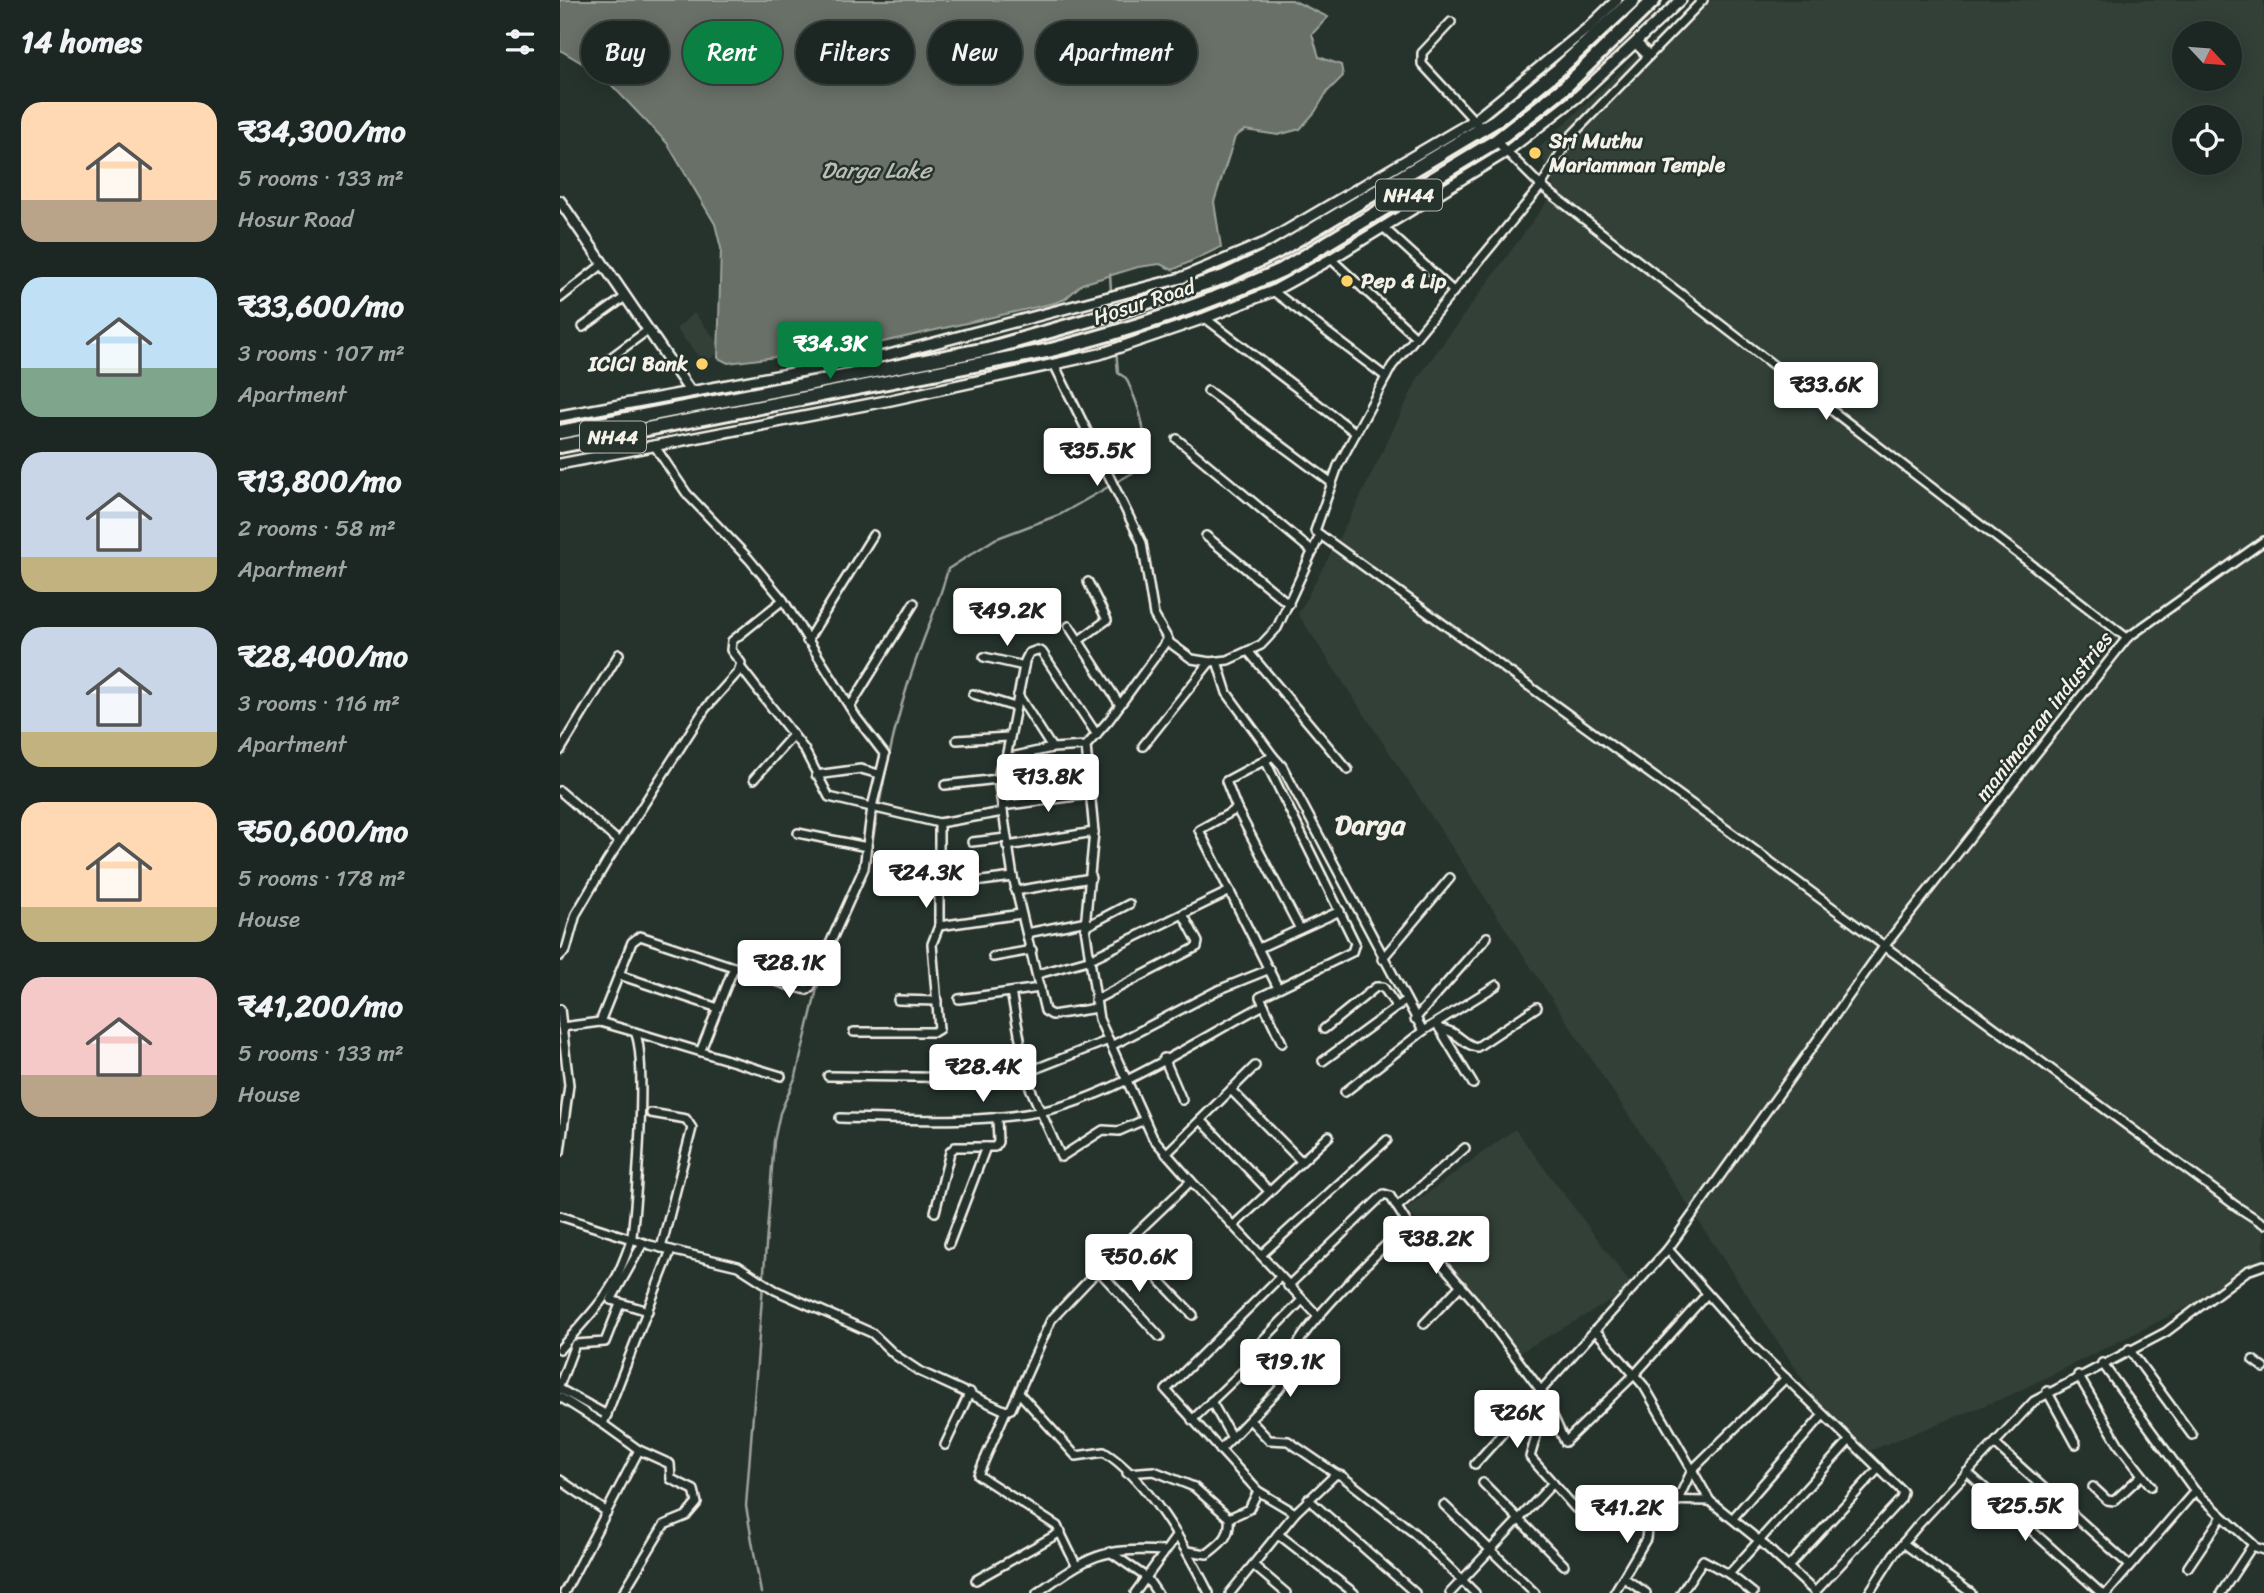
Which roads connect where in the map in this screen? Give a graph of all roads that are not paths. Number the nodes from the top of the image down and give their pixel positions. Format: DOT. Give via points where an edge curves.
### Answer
graph roads {
  1 [pos="1617,0"];
  2 [pos="1633,0"];
  3 [pos="1654,0"];
  4 [pos="1681,0"];
  5 [pos="1703,0"];
  6 [pos="1451,22"];
  7 [pos="1636,43"];
  8 [pos="1648,55"];
  9 [pos="1479,124"];
  10 [pos="1496,141"];
  11 [pos="1506,152"];
  12 [pos="1541,186"];
  13 [pos="560,201"];
  14 [pos="1383,227"];
  15 [pos="1331,259"];
  16 [pos="603,264"];
  17 [pos="1273,290"];
  18 [pos="1453,291"];
  19 [pos="625,297"];
  20 [pos="560,298"];
  21 [pos="1205,318"];
  22 [pos="583,327"];
  23 [pos="648,330"];
  24 [pos="1416,337"];
  25 [pos="602,364"];
  26 [pos="1054,364"];
  27 [pos="1386,377"];
  28 [pos="690,391"];
  29 [pos="1208,391"];
  30 [pos="560,416"];
  31 [pos="560,432"];
  32 [pos="1356,433"];
  33 [pos="1177,439"];
  34 [pos="654,445"];
  35 [pos="560,446"];
  36 [pos="560,464"];
  37 [pos="1332,483"];
  38 [pos="873,535"];
  39 [pos="1320,535"];
  40 [pos="1206,536"];
  41 [pos="2264,541"];
  42 [pos="1313,552"];
  43 [pos="1088,582"];
  44 [pos="783,600"];
  45 [pos="914,603"];
  46 [pos="1289,604"];
  47 [pos="1069,626"];
  48 [pos="2127,638"];
  49 [pos="1168,639"];
  50 [pos="807,641"];
  51 [pos="1078,641"];
  52 [pos="1248,651"];
  53 [pos="619,654"];
  54 [pos="984,657"];
  55 [pos="1213,662"];
  56 [pos="1024,666"];
  57 [pos="741,668"];
  58 [pos="973,694"];
  59 [pos="1018,695"];
  60 [pos="1120,705"];
  61 [pos="850,707"];
  62 [pos="1015,707"];
  63 [pos="793,734"];
  64 [pos="1097,735"];
  65 [pos="1008,737"];
  66 [pos="957,740"];
  67 [pos="1086,746"];
  68 [pos="1143,747"];
  69 [pos="1052,748"];
  70 [pos="560,750"];
  71 [pos="1006,758"];
  72 [pos="1269,759"];
  73 [pos="1348,770"];
  74 [pos="879,774"];
  75 [pos="816,775"];
  76 [pos="754,779"];
  77 [pos="998,779"];
  78 [pos="945,785"];
  79 [pos="560,791"];
  80 [pos="1091,794"];
  81 [pos="873,808"];
  82 [pos="1237,808"];
  83 [pos="1002,809"];
  84 [pos="939,822"];
  85 [pos="1094,832"];
  86 [pos="798,833"];
  87 [pos="619,842"];
  88 [pos="972,842"];
  89 [pos="1007,842"];
  90 [pos="867,847"];
  91 [pos="1013,877"];
  92 [pos="1091,878"];
  93 [pos="1450,878"];
  94 [pos="951,885"];
  95 [pos="1015,891"];
  96 [pos="1230,891"];
  97 [pos="1129,904"];
  98 [pos="1340,911"];
  99 [pos="1021,914"];
  100 [pos="1183,914"];
  101 [pos="1086,924"];
  102 [pos="939,926"];
  103 [pos="1300,929"];
  104 [pos="1027,933"];
  105 [pos="1487,937"];
  106 [pos="1883,947"];
  107 [pos="1259,948"];
  108 [pos="1032,950"];
  109 [pos="560,956"];
  110 [pos="993,957"];
  111 [pos="1382,959"];
  112 [pos="1088,960"];
  113 [pos="734,967"];
  114 [pos="1270,969"];
  115 [pos="1038,974"];
  116 [pos="619,975"];
  117 [pos="1497,985"];
  118 [pos="1040,988"];
  119 [pos="1278,988"];
  120 [pos="1011,992"];
  121 [pos="959,999"];
  122 [pos="898,1000"];
  123 [pos="937,1001"];
  124 [pos="1405,1001"];
  125 [pos="1096,1004"];
  126 [pos="1264,1004"];
  127 [pos="1397,1007"];
  128 [pos="1538,1007"];
  129 [pos="718,1008"];
  130 [pos="560,1009"];
  131 [pos="1416,1019"];
  132 [pos="600,1022"];
  133 [pos="1438,1026"];
  134 [pos="562,1027"];
  135 [pos="1324,1029"];
  136 [pos="1423,1031"];
  137 [pos="635,1032"];
  138 [pos="854,1032"];
  139 [pos="1020,1039"];
  140 [pos="1110,1043"];
  141 [pos="1282,1043"];
  142 [pos="701,1050"];
  143 [pos="1164,1058"];
  144 [pos="1323,1061"];
  145 [pos="1255,1066"];
  146 [pos="1023,1072"];
  147 [pos="781,1076"];
  148 [pos="828,1076"];
  149 [pos="1124,1079"];
  150 [pos="1473,1084"];
  151 [pos="1231,1090"];
  152 [pos="1345,1092"];
  153 [pos="1182,1100"];
  154 [pos="1040,1112"];
  155 [pos="651,1113"];
  156 [pos="997,1117"];
  157 [pos="840,1118"];
  158 [pos="1144,1120"];
  159 [pos="1200,1120"];
  160 [pos="1329,1136"];
  161 [pos="1387,1140"];
  162 [pos="986,1147"];
  163 [pos="1465,1148"];
  164 [pos="560,1152"];
  165 [pos="1166,1154"];
  166 [pos="1301,1161"];
  167 [pos="1191,1181"];
  168 [pos="1269,1191"];
  169 [pos="1397,1207"];
  170 [pos="935,1212"];
  171 [pos="560,1216"];
  172 [pos="2264,1224"];
  173 [pos="1234,1225"];
  174 [pos="1409,1226"];
  175 [pos="631,1239"];
  176 [pos="643,1242"];
  177 [pos="949,1244"];
  178 [pos="1125,1244"];
  179 [pos="661,1248"];
  180 [pos="1668,1248"];
  181 [pos="671,1250"];
  182 [pos="1261,1255"];
  183 [pos="2264,1265"];
  184 [pos="1098,1270"];
  185 [pos="1280,1277"];
  186 [pos="1461,1285"];
  187 [pos="1288,1286"];
  188 [pos="1707,1294"];
  189 [pos="1302,1300"];
  190 [pos="620,1304"];
  191 [pos="648,1311"];
  192 [pos="1193,1315"];
  193 [pos="1318,1316"];
  194 [pos="1423,1324"];
  195 [pos="1595,1330"];
  196 [pos="1160,1337"];
  197 [pos="560,1349"];
  198 [pos="2129,1349"];
  199 [pos="2253,1360"];
  200 [pos="2102,1363"];
  201 [pos="2264,1368"];
  202 [pos="1242,1372"];
  203 [pos="1289,1373"];
  204 [pos="1634,1374"];
  205 [pos="2078,1375"];
  206 [pos="1786,1378"];
  207 [pos="560,1386"];
  208 [pos="2047,1391"];
  209 [pos="971,1392"];
  210 [pos="1542,1392"];
  211 [pos="1019,1393"];
  212 [pos="560,1397"];
  213 [pos="1211,1401"];
  214 [pos="1006,1411"];
  215 [pos="607,1415"];
  216 [pos="1823,1415"];
  217 [pos="1552,1417"];
  218 [pos="1192,1420"];
  219 [pos="1250,1420"];
  220 [pos="603,1424"];
  221 [pos="2192,1435"];
  222 [pos="1232,1438"];
  223 [pos="1849,1441"];
  224 [pos="1995,1444"];
  225 [pos="2076,1444"];
  226 [pos="945,1445"];
  227 [pos="639,1450"];
  228 [pos="1220,1450"];
  229 [pos="1475,1464"];
  230 [pos="1879,1468"];
  231 [pos="1692,1470"];
  232 [pos="1967,1472"];
  233 [pos="1126,1473"];
  234 [pos="1336,1474"];
  235 [pos="2142,1475"];
  236 [pos="560,1480"];
  237 [pos="1483,1483"];
  238 [pos="1553,1483"];
  239 [pos="2151,1486"];
  240 [pos="2094,1488"];
  241 [pos="1258,1491"];
  242 [pos="2195,1491"];
  243 [pos="1308,1499"];
  244 [pos="1650,1500"];
  245 [pos="1710,1501"];
  246 [pos="1677,1502"];
  247 [pos="1444,1505"];
  248 [pos="607,1512"];
  249 [pos="1295,1513"];
  250 [pos="1228,1518"];
  251 [pos="1732,1518"];
  252 [pos="2221,1518"];
  253 [pos="1517,1520"];
  254 [pos="1060,1532"];
  255 [pos="1278,1534"];
  256 [pos="1178,1535"];
  257 [pos="1761,1542"];
  258 [pos="1903,1543"];
  259 [pos="2254,1545"];
  260 [pos="1489,1549"];
  261 [pos="2264,1550"];
  262 [pos="1109,1551"];
  263 [pos="1165,1551"];
  264 [pos="1187,1551"];
  265 [pos="1076,1565"];
  266 [pos="1253,1565"];
  267 [pos="1564,1565"];
  268 [pos="2129,1565"];
  269 [pos="1788,1567"];
  270 [pos="2188,1567"];
  271 [pos="1729,1574"];
  272 [pos="1146,1577"];
  273 [pos="1624,1578"];
  274 [pos="976,1580"];
  275 [pos="1462,1580"];
  276 [pos="1525,1589"];
  277 [pos="1816,1592"];
  278 [pos="564,1593"];
  279 [pos="623,1593"];
  280 [pos="1037,1593"];
  281 [pos="1135,1593"];
  282 [pos="1157,1593"];
  283 [pos="1209,1593"];
  284 [pos="1230,1593"];
  285 [pos="1286,1593"];
  286 [pos="1354,1593"];
  287 [pos="1415,1593"];
  288 [pos="1450,1593"];
  289 [pos="1475,1593"];
  290 [pos="1535,1593"];
  291 [pos="1614,1593"];
  292 [pos="1646,1593"];
  293 [pos="1681,1593"];
  294 [pos="1753,1593"];
  295 [pos="1870,1593"];
  296 [pos="1971,1593"];
  297 [pos="2101,1593"];
  298 [pos="2107,1593"];
  299 [pos="2221,1593"];
  1 -- 9 [label="street"];
  2 -- 9 [label="highway, Hosur Road / NH44" via="1558,70"];
  3 -- 10 [label="highway, Hosur Road / NH44" via="1566,86"];
  4 -- 7 [label="street"];
  5 -- 8 [label="street"];
  6 -- 9 [label="street" via="1420,60"];
  7 -- 8 [label="street"];
  7 -- 11 [label="street" via="1552,118"];
  8 -- 12 [label="street" via="1571,136"];
  9 -- 28 [label="street" via="1267,242 1181,278 885,356"];
  9 -- 31 [label="highway, Hosur Road / NH44" via="1276,252 1224,276 1120,311 987,349"];
  10 -- 11 [label="street"];
  10 -- 35 [label="highway, Hosur Road / NH44" via="1282,270 1127,330 666,428"];
  11 -- 12 [label="street"];
  11 -- 14 [label="street"];
  12 -- 18 [label="street"];
  12 -- 48 [label="street"];
  13 -- 16 [label="street"];
  14 -- 15 [label="street"];
  14 -- 18 [label="street"];
  15 -- 17 [label="street"];
  15 -- 24 [label="street"];
  16 -- 19 [label="street"];
  16 -- 20 [label="street"];
  17 -- 21 [label="street"];
  17 -- 27 [label="street"];
  18 -- 24 [label="street"];
  19 -- 22 [label="street"];
  19 -- 23 [label="street"];
  21 -- 26 [label="street" via="1100,354"];
  21 -- 32 [label="street"];
  23 -- 25 [label="street"];
  23 -- 28 [label="street"];
  24 -- 27 [label="street"];
  26 -- 34 [label="street"];
  26 -- 49 [label="street" via="1142,543 1154,615"];
  27 -- 32 [label="street"];
  28 -- 30 [label="street"];
  29 -- 37 [label="street"];
  32 -- 37 [label="street"];
  33 -- 42 [label="street"];
  34 -- 36 [label="street"];
  34 -- 44 [label="street" via="687,494"];
  37 -- 39 [label="street" via="1315,531"];
  38 -- 50 [label="street"];
  39 -- 42 [label="street"];
  39 -- 106 [label="street"];
  40 -- 46 [label="street"];
  41 -- 48 [label="street, manimaaran industries"];
  42 -- 46 [label="street"];
  43 -- 51 [label="street" via="1108,617"];
  44 -- 50 [label="street"];
  44 -- 57 [label="street" via="732,641"];
  45 -- 61 [label="street"];
  46 -- 52 [label="street" via="1277,628"];
  47 -- 51 [label="street"];
  48 -- 106 [label="street, manimaaran industries"];
  49 -- 55 [label="street" via="1192,659"];
  49 -- 60 [label="street"];
  50 -- 61 [label="street"];
  51 -- 60 [label="street"];
  52 -- 55 [label="street"];
  52 -- 73 [label="street"];
  53 -- 70 [label="street"];
  54 -- 56 [label="street"];
  55 -- 68 [label="street"];
  55 -- 72 [label="street"];
  56 -- 59 [label="street"];
  56 -- 64 [label="street" via="1029,653 1042,652"];
  57 -- 63 [label="street"];
  57 -- 87 [label="street" via="705,709"];
  58 -- 62 [label="street"];
  59 -- 62 [label="street"];
  59 -- 69 [label="street"];
  60 -- 64 [label="street"];
  61 -- 74 [label="street" via="884,755"];
  62 -- 65 [label="street"];
  63 -- 75 [label="street"];
  63 -- 76 [label="street"];
  64 -- 67 [label="street"];
  65 -- 66 [label="street"];
  65 -- 71 [label="street"];
  67 -- 69 [label="street"];
  67 -- 80 [label="street"];
  69 -- 71 [label="street"];
  71 -- 77 [label="street"];
  72 -- 82 [label="street" via="1226,781"];
  72 -- 98 [label="street"];
  72 -- 111 [label="street" via="1282,766"];
  74 -- 75 [label="street" via="854,769"];
  74 -- 81 [label="street"];
  75 -- 81 [label="street" via="829,797"];
  77 -- 78 [label="street"];
  77 -- 83 [label="street"];
  79 -- 87 [label="street"];
  80 -- 83 [label="street"];
  80 -- 85 [label="street"];
  81 -- 84 [label="street"];
  81 -- 90 [label="street"];
  82 -- 96 [label="street" via="1199,830"];
  82 -- 103 [label="street"];
  83 -- 84 [label="street"];
  83 -- 89 [label="street"];
  84 -- 102 [label="street"];
  85 -- 89 [label="street"];
  85 -- 92 [label="street"];
  86 -- 90 [label="street"];
  87 -- 109 [label="street" via="580,906"];
  88 -- 89 [label="street"];
  89 -- 91 [label="street"];
  90 -- 113 [label="street" via="861,875 810,988"];
  91 -- 94 [label="street"];
  91 -- 95 [label="street"];
  92 -- 95 [label="street"];
  92 -- 101 [label="street"];
  93 -- 111 [label="street"];
  95 -- 99 [label="street"];
  96 -- 100 [label="street"];
  96 -- 107 [label="street"];
  97 -- 101 [label="street"];
  98 -- 103 [label="street"];
  98 -- 119 [label="street" via="1354,949"];
  99 -- 102 [label="street"];
  99 -- 104 [label="street"];
  100 -- 112 [label="street"];
  100 -- 125 [label="street" via="1197,947"];
  101 -- 104 [label="street"];
  101 -- 112 [label="street"];
  102 -- 123 [label="street" via="932,944"];
  103 -- 107 [label="street"];
  104 -- 108 [label="street"];
  105 -- 131 [label="street"];
  106 -- 172 [label="street"];
  106 -- 180 [label="street, manimaaran industries"];
  107 -- 114 [label="street"];
  108 -- 110 [label="street"];
  108 -- 115 [label="street"];
  111 -- 124 [label="street"];
  112 -- 115 [label="street"];
  112 -- 125 [label="street"];
  113 -- 116 [label="street" via="640,936 632,942"];
  113 -- 129 [label="street"];
  114 -- 119 [label="street"];
  114 -- 140 [label="street"];
  115 -- 118 [label="street"];
  116 -- 129 [label="street"];
  116 -- 132 [label="street"];
  117 -- 133 [label="street"];
  118 -- 120 [label="street"];
  118 -- 125 [label="street" via="1048,1014"];
  119 -- 126 [label="street" via="1260,997"];
  120 -- 121 [label="street"];
  120 -- 139 [label="street"];
  122 -- 123 [label="street"];
  123 -- 138 [label="street" via="939,1024 934,1032"];
  124 -- 127 [label="street"];
  124 -- 131 [label="street"];
  125 -- 140 [label="street"];
  126 -- 141 [label="street"];
  126 -- 143 [label="street"];
  127 -- 135 [label="street" via="1383,987 1376,987"];
  127 -- 144 [label="street"];
  128 -- 133 [label="street" via="1477,1047"];
  129 -- 142 [label="street"];
  130 -- 134 [label="street"];
  131 -- 136 [label="street"];
  132 -- 134 [label="street"];
  132 -- 137 [label="street"];
  133 -- 136 [label="street"];
  133 -- 150 [label="street"];
  134 -- 164 [label="street" via="569,1085"];
  136 -- 152 [label="street"];
  137 -- 142 [label="street"];
  137 -- 175 [label="street" via="640,1045 640,1111"];
  140 -- 146 [label="street"];
  140 -- 149 [label="street"];
  142 -- 147 [label="street"];
  143 -- 149 [label="street"];
  143 -- 153 [label="street"];
  145 -- 151 [label="street"];
  146 -- 148 [label="street" via="978,1080"];
  146 -- 154 [label="street"];
  149 -- 154 [label="street"];
  149 -- 158 [label="street"];
  151 -- 159 [label="street"];
  151 -- 166 [label="street"];
  154 -- 156 [label="street"];
  154 -- 158 [label="street" via="1061,1157 1103,1130 1119,1131"];
  155 -- 179 [label="street" via="686,1119 692,1128"];
  156 -- 157 [label="street"];
  156 -- 162 [label="street" via="998,1142"];
  158 -- 165 [label="street"];
  159 -- 165 [label="street"];
  159 -- 168 [label="street"];
  160 -- 166 [label="street"];
  161 -- 182 [label="street"];
  162 -- 170 [label="street" via="952,1148"];
  162 -- 177 [label="street"];
  163 -- 169 [label="street"];
  165 -- 167 [label="street"];
  166 -- 168 [label="street"];
  167 -- 173 [label="street"];
  167 -- 178 [label="street"];
  168 -- 173 [label="street"];
  169 -- 174 [label="street"];
  169 -- 187 [label="street" via="1384,1194"];
  171 -- 175 [label="street"];
  173 -- 182 [label="street"];
  174 -- 186 [label="street"];
  174 -- 193 [label="street"];
  175 -- 176 [label="street"];
  175 -- 197 [label="street" via="621,1270 606,1294"];
  176 -- 179 [label="street"];
  176 -- 190 [label="street" via="611,1298"];
  178 -- 184 [label="street"];
  178 -- 192 [label="street"];
  179 -- 181 [label="street"];
  180 -- 188 [label="street"];
  180 -- 195 [label="street, manimaaran industries"];
  181 -- 191 [label="street"];
  181 -- 209 [label="street" via="738,1266 775,1290 873,1333 919,1371"];
  182 -- 185 [label="street"];
  183 -- 198 [label="street" via="2247,1270 2165,1332"];
  184 -- 196 [label="street"];
  184 -- 211 [label="street" via="1051,1320"];
  185 -- 187 [label="street"];
  185 -- 218 [label="street" via="1167,1386 1167,1394"];
  186 -- 194 [label="street"];
  186 -- 210 [label="street"];
  187 -- 189 [label="street"];
  188 -- 204 [label="street"];
  188 -- 206 [label="street"];
  189 -- 193 [label="street"];
  189 -- 203 [label="street" via="1260,1343"];
  190 -- 191 [label="street"];
  190 -- 207 [label="street" via="605,1342 575,1344"];
  191 -- 215 [label="street"];
  193 -- 203 [label="street" via="1299,1342"];
  195 -- 204 [label="street"];
  195 -- 210 [label="street, manimaaran industries"];
  198 -- 200 [label="street"];
  198 -- 221 [label="street"];
  199 -- 201 [label="street"];
  200 -- 205 [label="street"];
  200 -- 242 [label="street"];
  202 -- 213 [label="street"];
  203 -- 219 [label="street"];
  204 -- 217 [label="street" via="1567,1441 1562,1440"];
  204 -- 231 [label="street"];
  205 -- 208 [label="street"];
  205 -- 235 [label="street"];
  206 -- 216 [label="street"];
  206 -- 231 [label="street"];
  207 -- 215 [label="street"];
  208 -- 224 [label="street"];
  208 -- 225 [label="street"];
  209 -- 214 [label="street"];
  209 -- 226 [label="street"];
  210 -- 217 [label="street"];
  210 -- 229 [label="street, manimaaran industries"];
  211 -- 214 [label="street"];
  211 -- 233 [label="street" via="1076,1456 1104,1452"];
  212 -- 220 [label="street"];
  213 -- 218 [label="street"];
  213 -- 222 [label="street"];
  214 -- 254 [label="street" via="978,1475"];
  215 -- 220 [label="street"];
  216 -- 223 [label="street"];
  216 -- 251 [label="street"];
  217 -- 238 [label="street" via="1536,1433 1530,1457"];
  218 -- 228 [label="street"];
  219 -- 222 [label="street"];
  219 -- 234 [label="street" via="1269,1440 1287,1441"];
  220 -- 227 [label="street"];
  222 -- 228 [label="street"];
  223 -- 230 [label="street"];
  223 -- 257 [label="street"];
  224 -- 232 [label="street"];
  224 -- 268 [label="street"];
  227 -- 248 [label="street"];
  227 -- 279 [label="street" via="670,1464 671,1479 694,1490 697,1503 686,1516 664,1525"];
  228 -- 241 [label="street"];
  230 -- 269 [label="street"];
  230 -- 277 [label="street" via="1903,1495"];
  231 -- 245 [label="street"];
  231 -- 246 [label="street"];
  232 -- 258 [label="street"];
  232 -- 297 [label="street"];
  233 -- 250 [label="street" via="1154,1471 1194,1487"];
  233 -- 256 [label="street"];
  234 -- 243 [label="street"];
  234 -- 275 [label="street" via="1414,1533"];
  235 -- 239 [label="street"];
  235 -- 240 [label="street" via="2114,1501 2106,1500"];
  236 -- 248 [label="street"];
  237 -- 253 [label="street"];
  238 -- 244 [label="street" via="1575,1508 1593,1499"];
  238 -- 253 [label="street"];
  241 -- 249 [label="street"];
  241 -- 250 [label="street" via="1249,1509"];
  242 -- 252 [label="street"];
  242 -- 268 [label="street"];
  243 -- 249 [label="street"];
  243 -- 287 [label="street"];
  244 -- 246 [label="street"];
  244 -- 273 [label="street" via="1646,1539"];
  245 -- 246 [label="street"];
  245 -- 251 [label="street"];
  247 -- 260 [label="street"];
  248 -- 278 [label="street"];
  249 -- 255 [label="street"];
  250 -- 264 [label="street" via="1225,1540 1207,1553"];
  251 -- 257 [label="street"];
  252 -- 259 [label="street"];
  252 -- 270 [label="street"];
  253 -- 260 [label="street"];
  253 -- 267 [label="street"];
  254 -- 265 [label="street"];
  254 -- 274 [label="street"];
  255 -- 266 [label="street"];
  255 -- 286 [label="street"];
  256 -- 263 [label="street"];
  256 -- 264 [label="street"];
  257 -- 269 [label="street"];
  257 -- 271 [label="street"];
  258 -- 295 [label="street"];
  258 -- 296 [label="street"];
  259 -- 261 [label="street"];
  259 -- 299 [label="street"];
  260 -- 275 [label="street"];
  260 -- 276 [label="street"];
  262 -- 263 [label="street"];
  262 -- 265 [label="street"];
  262 -- 272 [label="street"];
  263 -- 272 [label="street"];
  264 -- 283 [label="street"];
  265 -- 280 [label="street"];
  266 -- 284 [label="street"];
  266 -- 285 [label="street"];
  268 -- 298 [label="street"];
  269 -- 277 [label="street"];
  271 -- 293 [label="street" via="1703,1560"];
  271 -- 294 [label="street"];
  272 -- 281 [label="street"];
  272 -- 282 [label="street"];
  273 -- 291 [label="street"];
  273 -- 292 [label="street"];
  275 -- 288 [label="street"];
  275 -- 289 [label="street"];
  276 -- 290 [label="street"];
}
